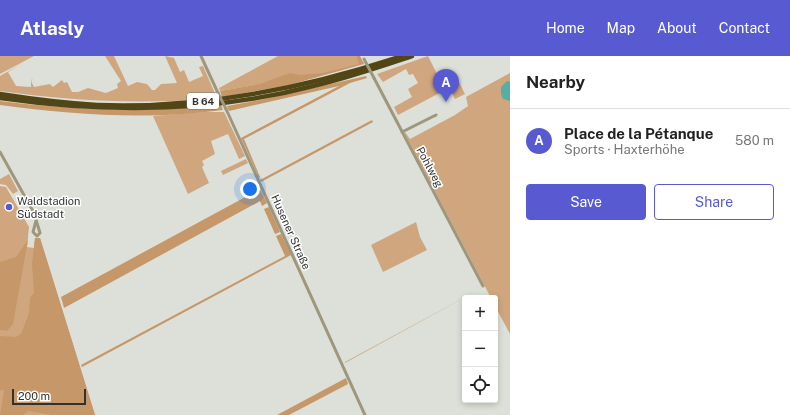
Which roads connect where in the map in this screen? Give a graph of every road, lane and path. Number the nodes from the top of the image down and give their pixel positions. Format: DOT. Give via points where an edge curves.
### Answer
graph roads {
  1 [pos="201,56"];
  2 [pos="402,56"];
  3 [pos="412,56"];
  4 [pos="363,58"];
  5 [pos="0,94"];
  6 [pos="0,98"];
  7 [pos="436,115"];
  8 [pos="402,132"];
  9 [pos="0,152"];
  10 [pos="36,221"];
  11 [pos="483,286"];
  12 [pos="364,415"];
  1 -- 12 [label="street, Husener Straße, bridge"];
  2 -- 5 [label="highway, B 64" via="313,82 209,101 154,105 97,105"];
  3 -- 6 [label="highway, B 64" via="312,87 208,105 154,109 96,108"];
  4 -- 8 [label="street, Pohlweg, bridge"];
  7 -- 8 [label="street"];
  8 -- 11 [label="street, Pohlweg"];
  9 -- 10 [label="street"];
}
